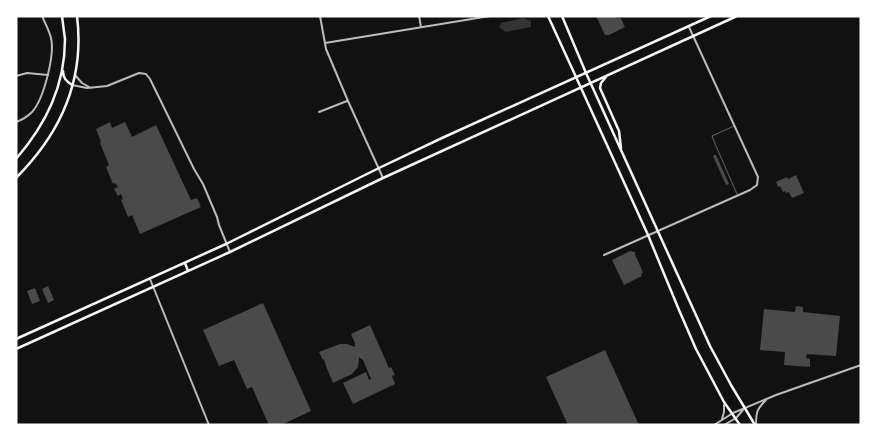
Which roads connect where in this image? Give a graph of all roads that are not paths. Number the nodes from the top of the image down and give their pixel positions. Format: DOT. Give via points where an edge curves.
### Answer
graph roads {
  1 [pos="42,16"];
  2 [pos="62,16"];
  3 [pos="77,16"];
  4 [pos="320,16"];
  5 [pos="419,16"];
  6 [pos="465,16"];
  7 [pos="490,16"];
  8 [pos="548,16"];
  9 [pos="562,16"];
  10 [pos="711,16"];
  11 [pos="737,16"];
  12 [pos="465,20"];
  13 [pos="421,27"];
  14 [pos="689,27"];
  15 [pos="693,37"];
  16 [pos="324,43"];
  17 [pos="63,67"];
  18 [pos="586,73"];
  19 [pos="48,75"];
  20 [pos="75,75"];
  21 [pos="16,76"];
  22 [pos="607,76"];
  23 [pos="576,77"];
  24 [pos="591,83"];
  25 [pos="72,85"];
  26 [pos="91,88"];
  27 [pos="581,88"];
  28 [pos="348,101"];
  29 [pos="319,112"];
  30 [pos="16,122"];
  31 [pos="734,126"];
  32 [pos="622,153"];
  33 [pos="16,159"];
  34 [pos="379,168"];
  35 [pos="16,178"];
  36 [pos="383,178"];
  37 [pos="738,195"];
  38 [pos="658,230"];
  39 [pos="648,235"];
  40 [pos="226,244"];
  41 [pos="230,252"];
  42 [pos="604,255"];
  43 [pos="185,263"];
  44 [pos="188,272"];
  45 [pos="150,279"];
  46 [pos="153,288"];
  47 [pos="16,339"];
  48 [pos="16,349"];
  49 [pos="861,365"];
  50 [pos="767,399"];
  51 [pos="724,402"];
  52 [pos="745,409"];
  53 [pos="733,413"];
  54 [pos="736,418"];
  55 [pos="722,419"];
  56 [pos="209,425"];
  57 [pos="714,425"];
  58 [pos="724,425"];
  59 [pos="740,425"];
  60 [pos="756,425"];
  1 -- 19 [label="street" via="51,38"];
  2 -- 17 [label="main road" via="65,40"];
  3 -- 20 [label="main road"];
  4 -- 16 [label="street"];
  5 -- 13 [label="street"];
  6 -- 12 [label="street"];
  7 -- 12 [label="street"];
  8 -- 23 [label="main road"];
  9 -- 18 [label="main road"];
  10 -- 14 [label="main road"];
  11 -- 15 [label="main road"];
  12 -- 13 [label="street"];
  13 -- 16 [label="street"];
  14 -- 15 [label="street"];
  14 -- 18 [label="main road"];
  15 -- 22 [label="main road"];
  15 -- 31 [label="street"];
  16 -- 28 [label="street"];
  17 -- 25 [label="main road" via="64,78"];
  17 -- 33 [label="main road" via="47,116"];
  18 -- 23 [label="main road"];
  18 -- 24 [label="main road"];
  19 -- 21 [label="street" via="27,73"];
  19 -- 30 [label="street" via="32,112"];
  20 -- 25 [label="main road"];
  20 -- 26 [label="street"];
  22 -- 24 [label="main road"];
  22 -- 32 [label="main road" via="600,88 619,131"];
  23 -- 27 [label="main road"];
  23 -- 34 [label="main road"];
  24 -- 27 [label="main road"];
  24 -- 32 [label="main road"];
  25 -- 26 [label="street"];
  25 -- 35 [label="main road" via="54,131"];
  26 -- 40 [label="street" via="115,84 139,73 146,74 203,184"];
  27 -- 36 [label="main road"];
  27 -- 39 [label="main road"];
  28 -- 29 [label="street"];
  28 -- 34 [label="street"];
  31 -- 37 [label="street" via="758,177 754,188"];
  31 -- 37 [label="lane" via="712,136"];
  32 -- 38 [label="main road"];
  34 -- 36 [label="street"];
  34 -- 40 [label="main road"];
  36 -- 41 [label="main road"];
  37 -- 38 [label="street"];
  38 -- 39 [label="street"];
  38 -- 52 [label="main road" via="710,346"];
  39 -- 42 [label="street"];
  39 -- 51 [label="main road" via="696,348"];
  40 -- 41 [label="street"];
  40 -- 43 [label="main road"];
  41 -- 44 [label="main road"];
  43 -- 44 [label="main road"];
  43 -- 45 [label="main road"];
  44 -- 46 [label="main road"];
  45 -- 46 [label="street"];
  45 -- 47 [label="main road"];
  46 -- 48 [label="main road"];
  46 -- 56 [label="street"];
  49 -- 50 [label="street"];
  50 -- 52 [label="street"];
  50 -- 60 [label="street" via="758,408"];
  51 -- 53 [label="main road"];
  51 -- 55 [label="street"];
  52 -- 53 [label="street"];
  52 -- 54 [label="street"];
  52 -- 60 [label="main road"];
  53 -- 54 [label="main road"];
  53 -- 55 [label="street"];
  54 -- 58 [label="street"];
  54 -- 59 [label="main road"];
  55 -- 57 [label="street"];
}
